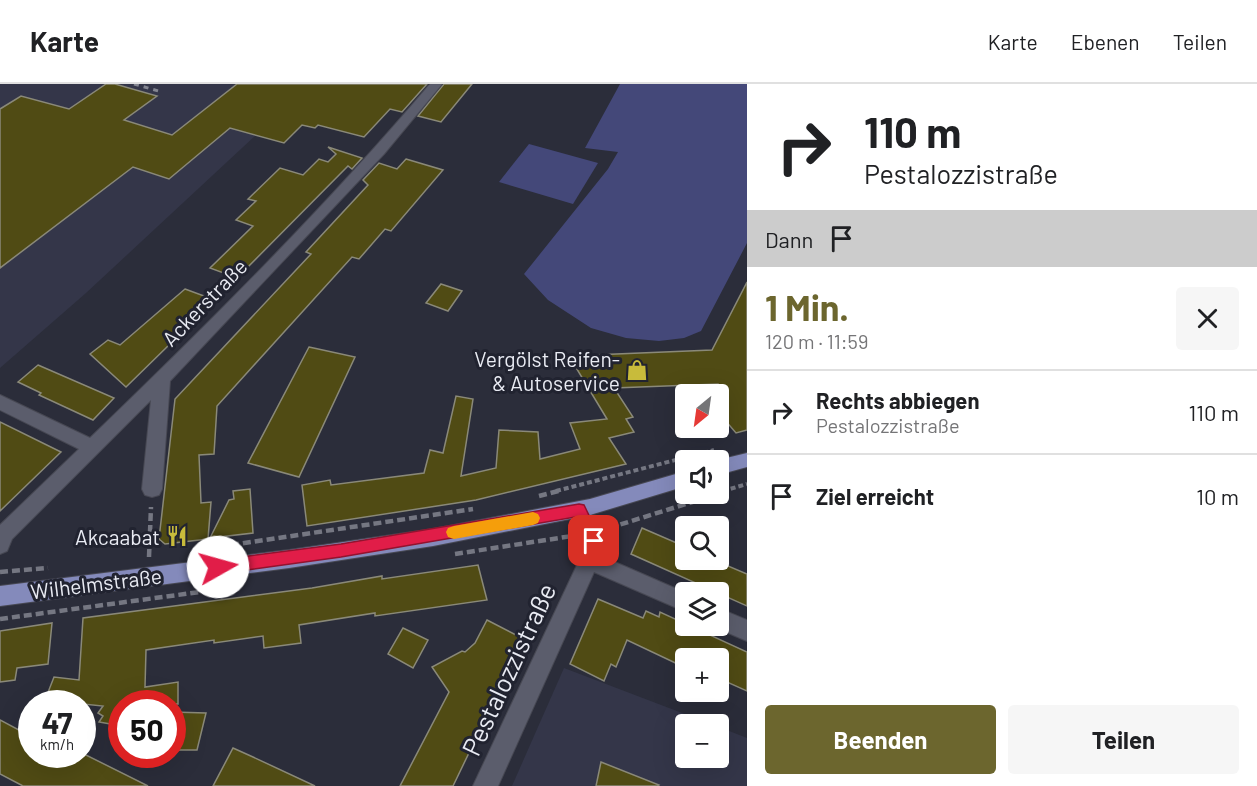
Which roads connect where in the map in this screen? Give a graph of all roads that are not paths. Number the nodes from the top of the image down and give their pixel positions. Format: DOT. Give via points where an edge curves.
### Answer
graph roads {
  1 [pos="436,84"];
  2 [pos="162,379"];
  3 [pos="0,402"];
  4 [pos="92,447"];
  5 [pos="747,460"];
  6 [pos="729,465"];
  7 [pos="675,481"];
  8 [pos="152,489"];
  9 [pos="579,510"];
  10 [pos="0,544"];
  11 [pos="589,560"];
  12 [pos="0,596"];
  13 [pos="675,598"];
  14 [pos="729,623"];
  15 [pos="747,631"];
  16 [pos="485,786"];
  1 -- 2 [label="street, Ackerstraße" via="380,151"];
  2 -- 4 [label="street, Ackerstraße"];
  2 -- 8 [label="street"];
  3 -- 4 [label="street"];
  4 -- 10 [label="street, Ackerstraße" via="4,534"];
  5 -- 6 [label="main road"];
  7 -- 9 [label="main road, Wilhelmstraße"];
  9 -- 11 [label="street, Pestalozzistraße" via="594,541"];
  9 -- 12 [label="main road, Wilhelmstraße" via="318,554"];
  11 -- 13 [label="street"];
  11 -- 16 [label="street, Pestalozzistraße"];
  14 -- 15 [label="street"];
}
